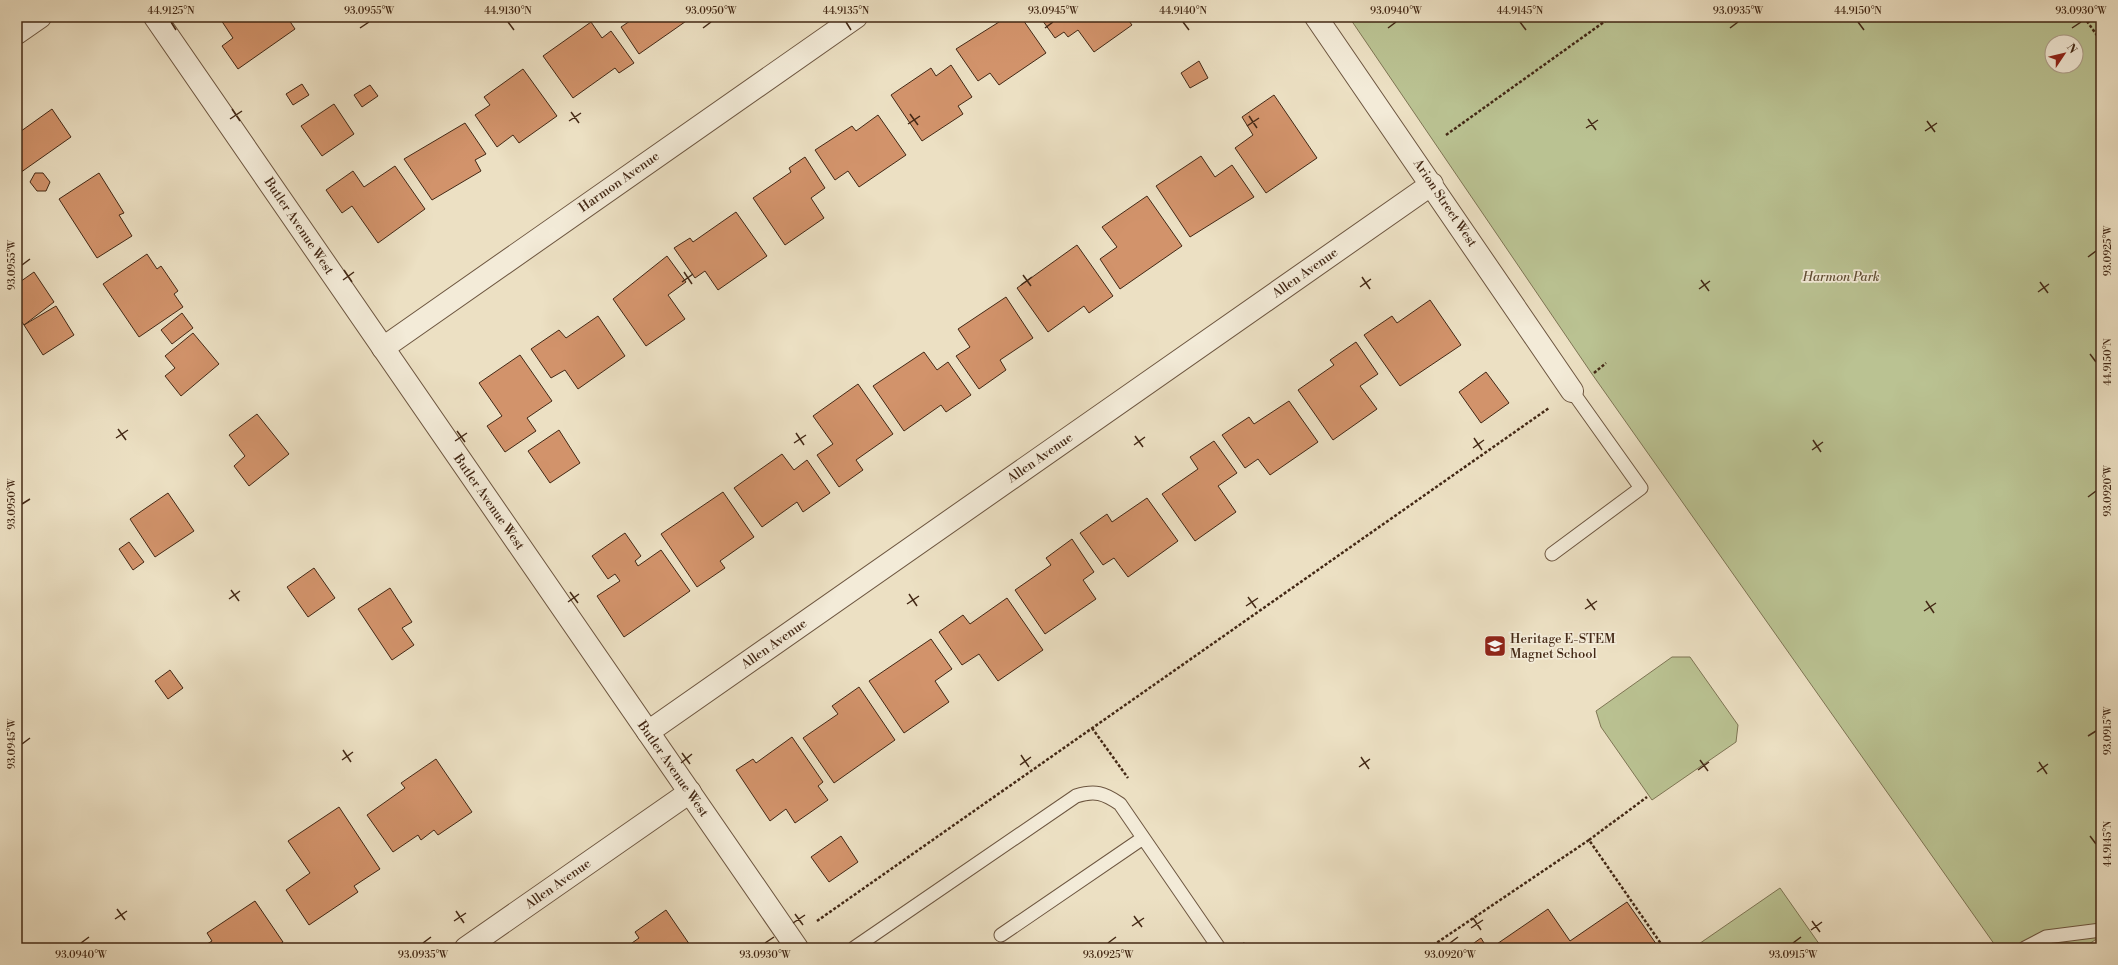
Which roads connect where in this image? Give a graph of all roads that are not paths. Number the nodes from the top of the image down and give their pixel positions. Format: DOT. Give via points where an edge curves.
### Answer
graph roads {
  1 [pos="40,17"];
  2 [pos="155,17"];
  3 [pos="856,17"];
  4 [pos="1316,17"];
  5 [pos="17,33"];
  6 [pos="1432,184"];
  7 [pos="383,348"];
  8 [pos="1572,391"];
  9 [pos="1552,554"];
  10 [pos="648,732"];
  11 [pos="690,792"];
  12 [pos="1143,838"];
  13 [pos="2101,930"];
  14 [pos="1001,935"];
  15 [pos="466,948"];
  16 [pos="797,948"];
  17 [pos="854,948"];
  18 [pos="1219,948"];
  19 [pos="2025,948"];
  1 -- 5 [label="street"];
  2 -- 7 [label="street, Butler Avenue West"];
  3 -- 7 [label="street, Harmon Avenue"];
  4 -- 6 [label="street, Arion Street West"];
  6 -- 8 [label="street, Arion Street West"];
  6 -- 10 [label="street, Allen Avenue"];
  7 -- 10 [label="street, Butler Avenue West"];
  8 -- 9 [label="lane" via="1641,488"];
  10 -- 11 [label="street, Butler Avenue West"];
  11 -- 15 [label="street, Allen Avenue"];
  11 -- 16 [label="street, Butler Avenue West"];
  12 -- 14 [label="lane"];
  12 -- 17 [label="lane" via="1120,804 1107,795 1090,792 1076,796"];
  12 -- 18 [label="lane"];
  13 -- 19 [label="lane" via="2046,937"];
}
